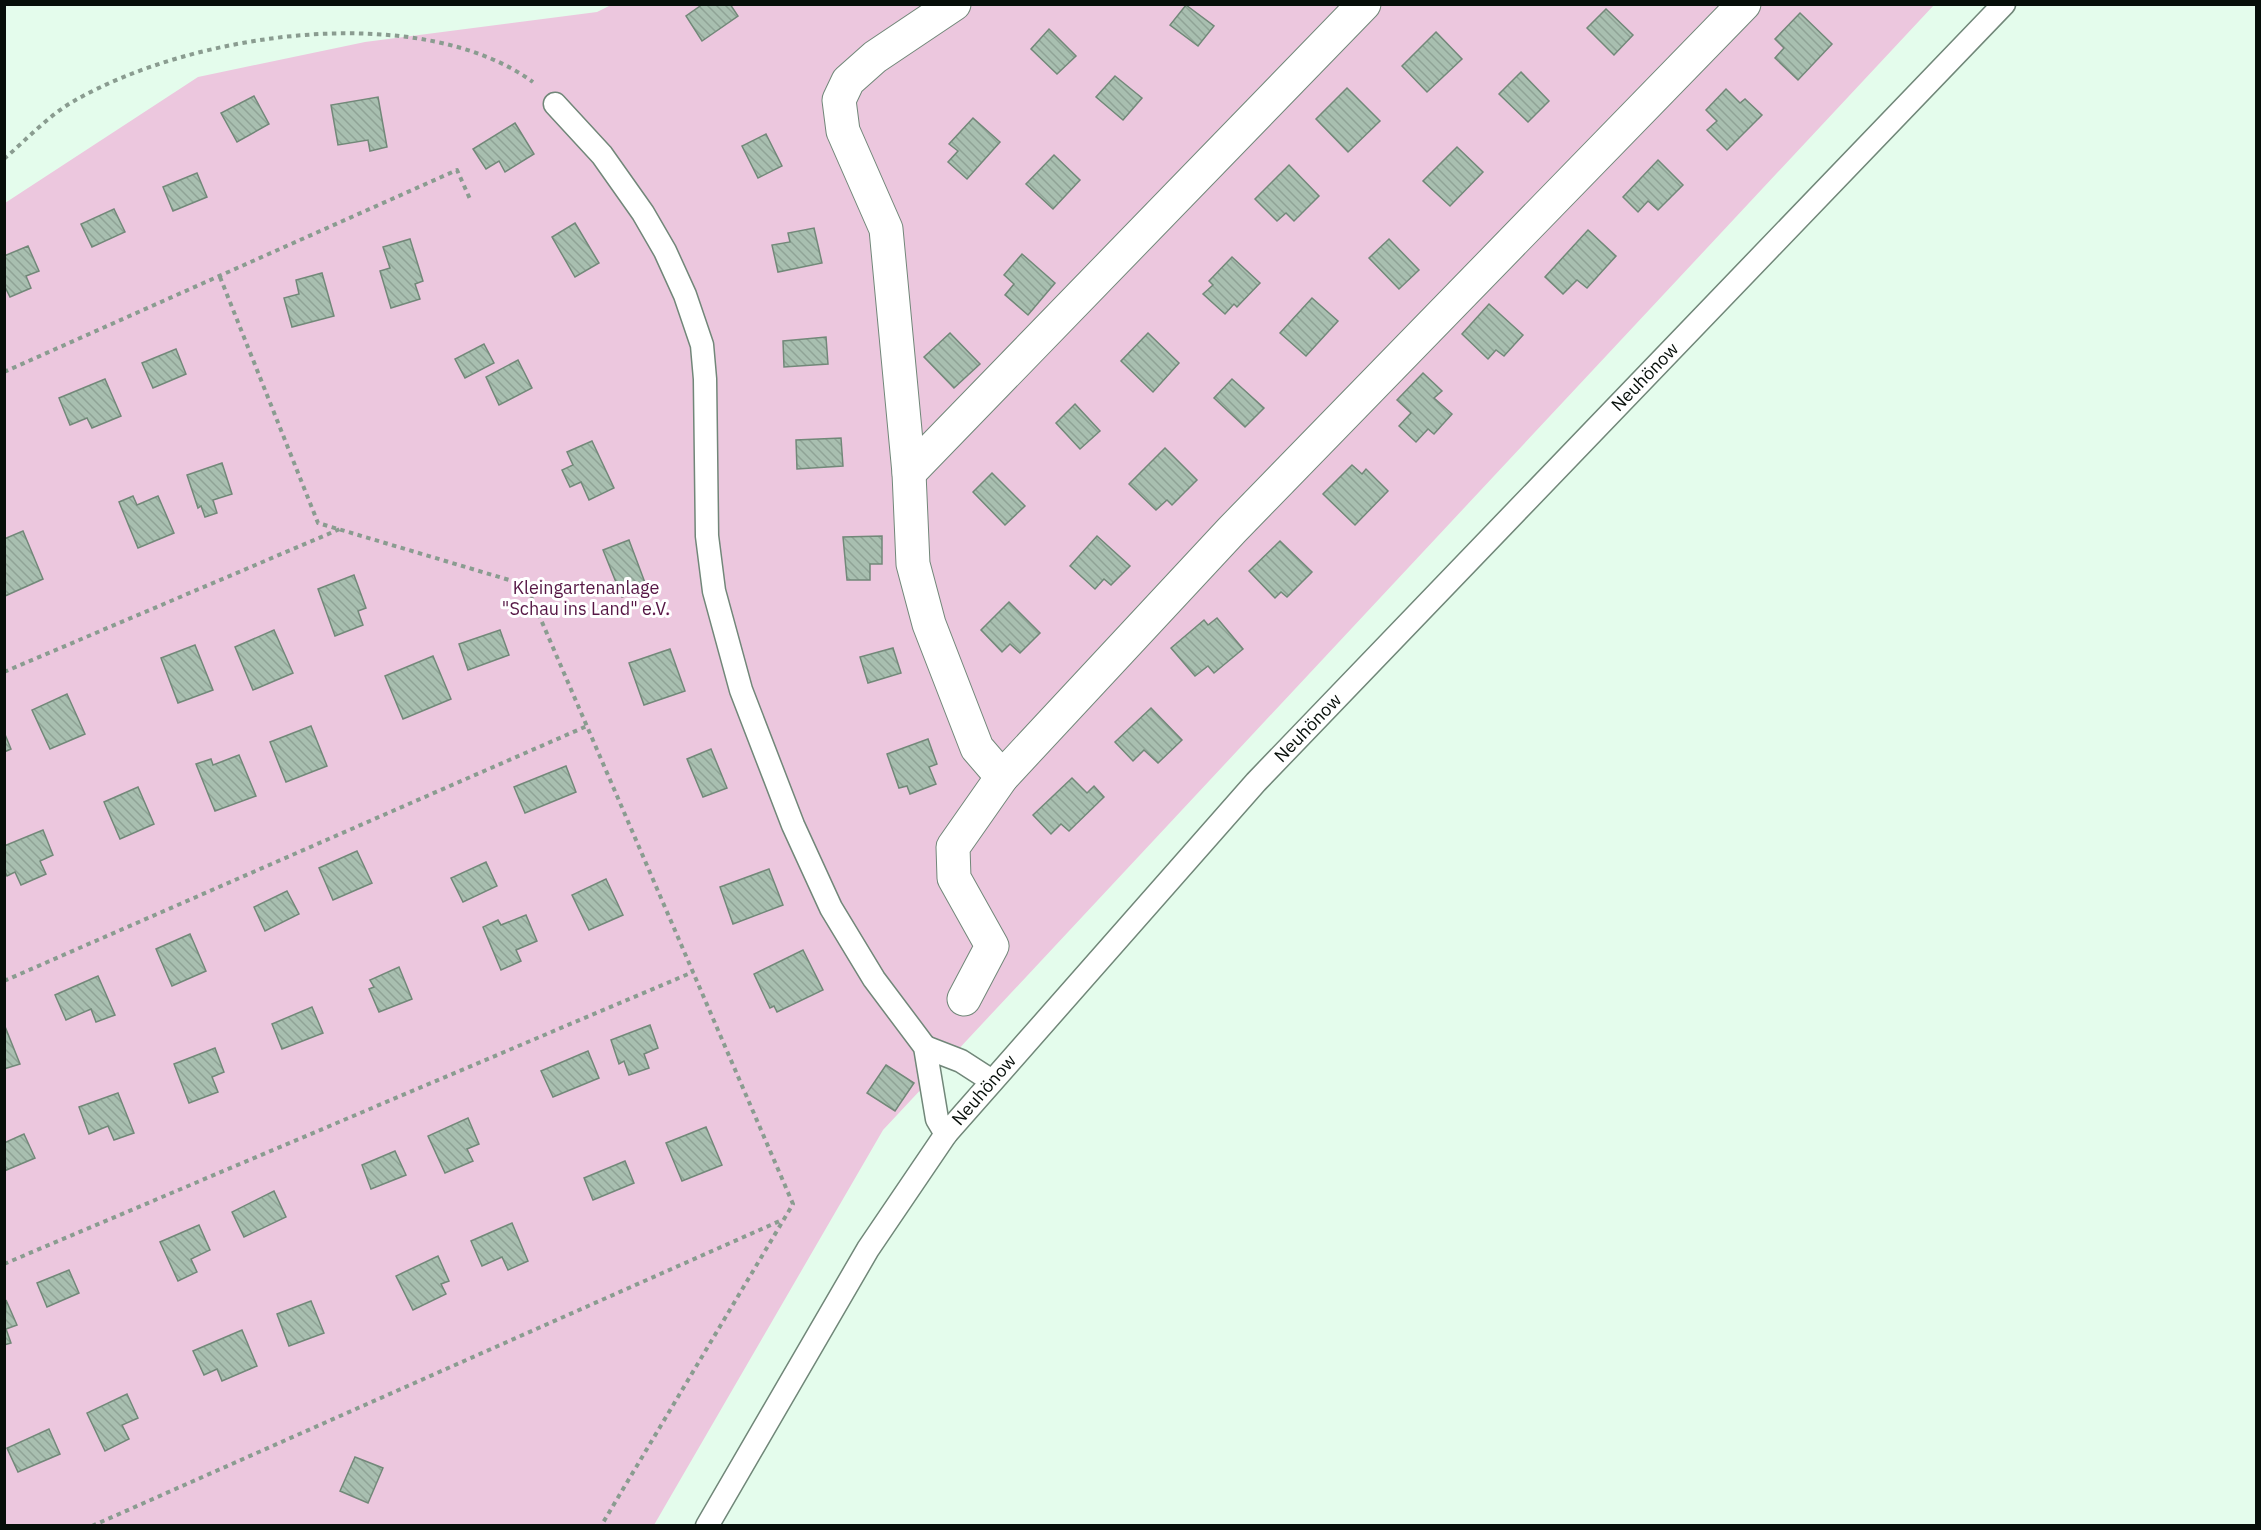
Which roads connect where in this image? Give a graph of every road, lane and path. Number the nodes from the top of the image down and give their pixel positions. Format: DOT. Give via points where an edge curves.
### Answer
graph roads {
  1 [pos="954,4"];
  2 [pos="1364,4"];
  3 [pos="1744,4"];
  4 [pos="2004,4"];
  5 [pos="211,44"];
  6 [pos="486,50"];
  7 [pos="555,104"];
  8 [pos="4,159"];
  9 [pos="470,199"];
  10 [pos="220,277"];
  11 [pos="4,372"];
  12 [pos="909,473"];
  13 [pos="340,529"];
  14 [pos="4,672"];
  15 [pos="587,726"];
  16 [pos="1002,777"];
  17 [pos="693,972"];
  18 [pos="4,981"];
  19 [pos="964,999"];
  20 [pos="925,1047"];
  21 [pos="992,1081"];
  22 [pos="946,1134"];
  23 [pos="783,1220"];
  24 [pos="4,1264"];
  25 [pos="92,1526"];
  26 [pos="601,1526"];
  27 [pos="707,1526"];
  1 -- 12 [label="street" via="875,57 848,81 840,100 843,131 886,228"];
  2 -- 12 [label="street"];
  3 -- 16 [label="street" via="1290,470"];
  4 -- 21 [label="lane, Neuhönow" via="1256,782"];
  5 -- 8 [label="path" via="114,79 72,102"];
  6 -- 7 [label="path" via="525,75"];
  7 -- 20 [label="lane" via="602,156 643,213 685,295 702,345 707,536 714,591 741,690 793,825 831,908 874,979"];
  9 -- 10 [label="path" via="456,170"];
  10 -- 11 [label="path"];
  10 -- 13 [label="path" via="318,523"];
  12 -- 16 [label="street" via="913,564 929,624 977,748"];
  13 -- 14 [label="path"];
  13 -- 15 [label="path" via="526,585"];
  15 -- 17 [label="path"];
  15 -- 18 [label="path"];
  16 -- 19 [label="street" via="953,847 954,878 992,946"];
  17 -- 23 [label="path" via="793,1204"];
  17 -- 24 [label="path"];
  20 -- 21 [label="lane" via="961,1061"];
  20 -- 22 [label="lane" via="937,1119"];
  21 -- 22 [label="lane, Neuhönow"];
  22 -- 27 [label="lane, Neuhönow" via="868,1249"];
  23 -- 25 [label="path"];
  23 -- 26 [label="path"];
}
